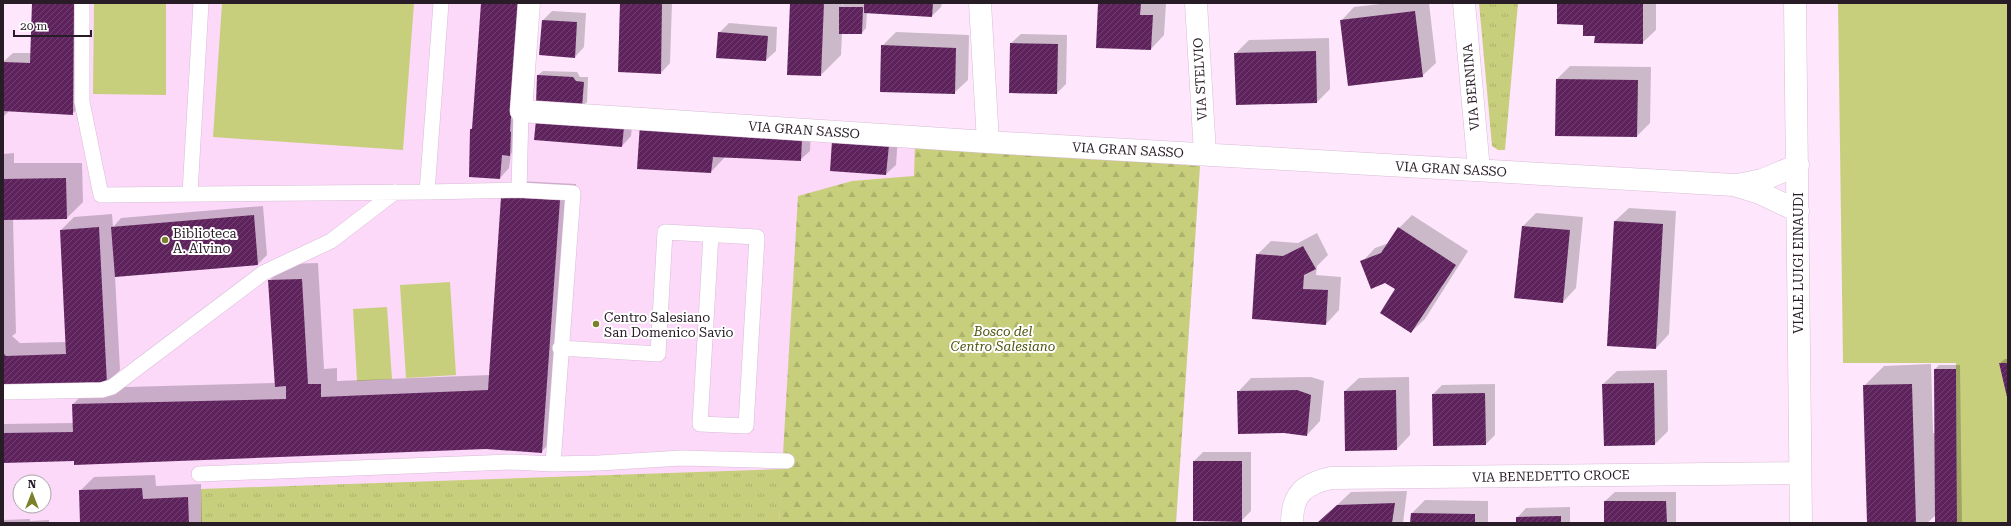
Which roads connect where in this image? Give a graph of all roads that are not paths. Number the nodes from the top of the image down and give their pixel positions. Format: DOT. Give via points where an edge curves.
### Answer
graph roads {
  1 [pos="82,3"];
  2 [pos="201,3"];
  3 [pos="440,3"];
  4 [pos="529,3"];
  5 [pos="980,3"];
  6 [pos="1196,3"];
  7 [pos="1464,3"];
  8 [pos="1795,3"];
  9 [pos="522,111"];
  10 [pos="988,142"];
  11 [pos="1204,154"];
  12 [pos="1798,165"];
  13 [pos="1478,170"];
  14 [pos="1734,185"];
  15 [pos="519,190"];
  16 [pos="395,192"];
  17 [pos="427,192"];
  18 [pos="190,194"];
  19 [pos="1798,211"];
  20 [pos="711,235"];
  21 [pos="560,348"];
  22 [pos="3,392"];
  23 [pos="787,461"];
  24 [pos="553,464"];
  25 [pos="1800,473"];
  26 [pos="198,474"];
  27 [pos="1292,523"];
  28 [pos="1801,523"];
  1 -- 18 [label="lane" via="82,102 101,195"];
  2 -- 18 [label="lane"];
  3 -- 17 [label="lane"];
  4 -- 9 [label="street"];
  5 -- 10 [label="street"];
  6 -- 11 [label="street, VIA STELVIO"];
  7 -- 13 [label="street, VIA BERNINA"];
  8 -- 12 [label="street, VIALE LUIGI EINAUDI"];
  9 -- 10 [label="street, VIA GRAN SASSO"];
  9 -- 15 [label="lane"];
  10 -- 11 [label="street, VIA GRAN SASSO"];
  11 -- 13 [label="street, VIA GRAN SASSO"];
  12 -- 14 [label="street, VIA GRAN SASSO" via="1762,180"];
  12 -- 19 [label="street, VIALE LUIGI EINAUDI"];
  13 -- 14 [label="street, VIA GRAN SASSO"];
  14 -- 19 [label="street, VIA GRAN SASSO" via="1760,193"];
  15 -- 17 [label="lane"];
  15 -- 21 [label="lane" via="572,193"];
  16 -- 17 [label="lane"];
  16 -- 18 [label="lane"];
  16 -- 22 [label="lane" via="331,241 263,274 112,387 102,390"];
  19 -- 25 [label="street, VIALE LUIGI EINAUDI"];
  20 -- 20 [label="lane" via="700,424 746,426 757,237"];
  20 -- 21 [label="lane" via="665,232 658,354"];
  21 -- 24 [label="lane"];
  23 -- 24 [label="lane" via="682,458"];
  24 -- 26 [label="lane" via="512,462"];
  25 -- 27 [label="street, VIA BENEDETTO CROCE" via="1331,478 1314,482 1305,488 1294,503"];
  25 -- 28 [label="street, VIALE LUIGI EINAUDI"];
}
